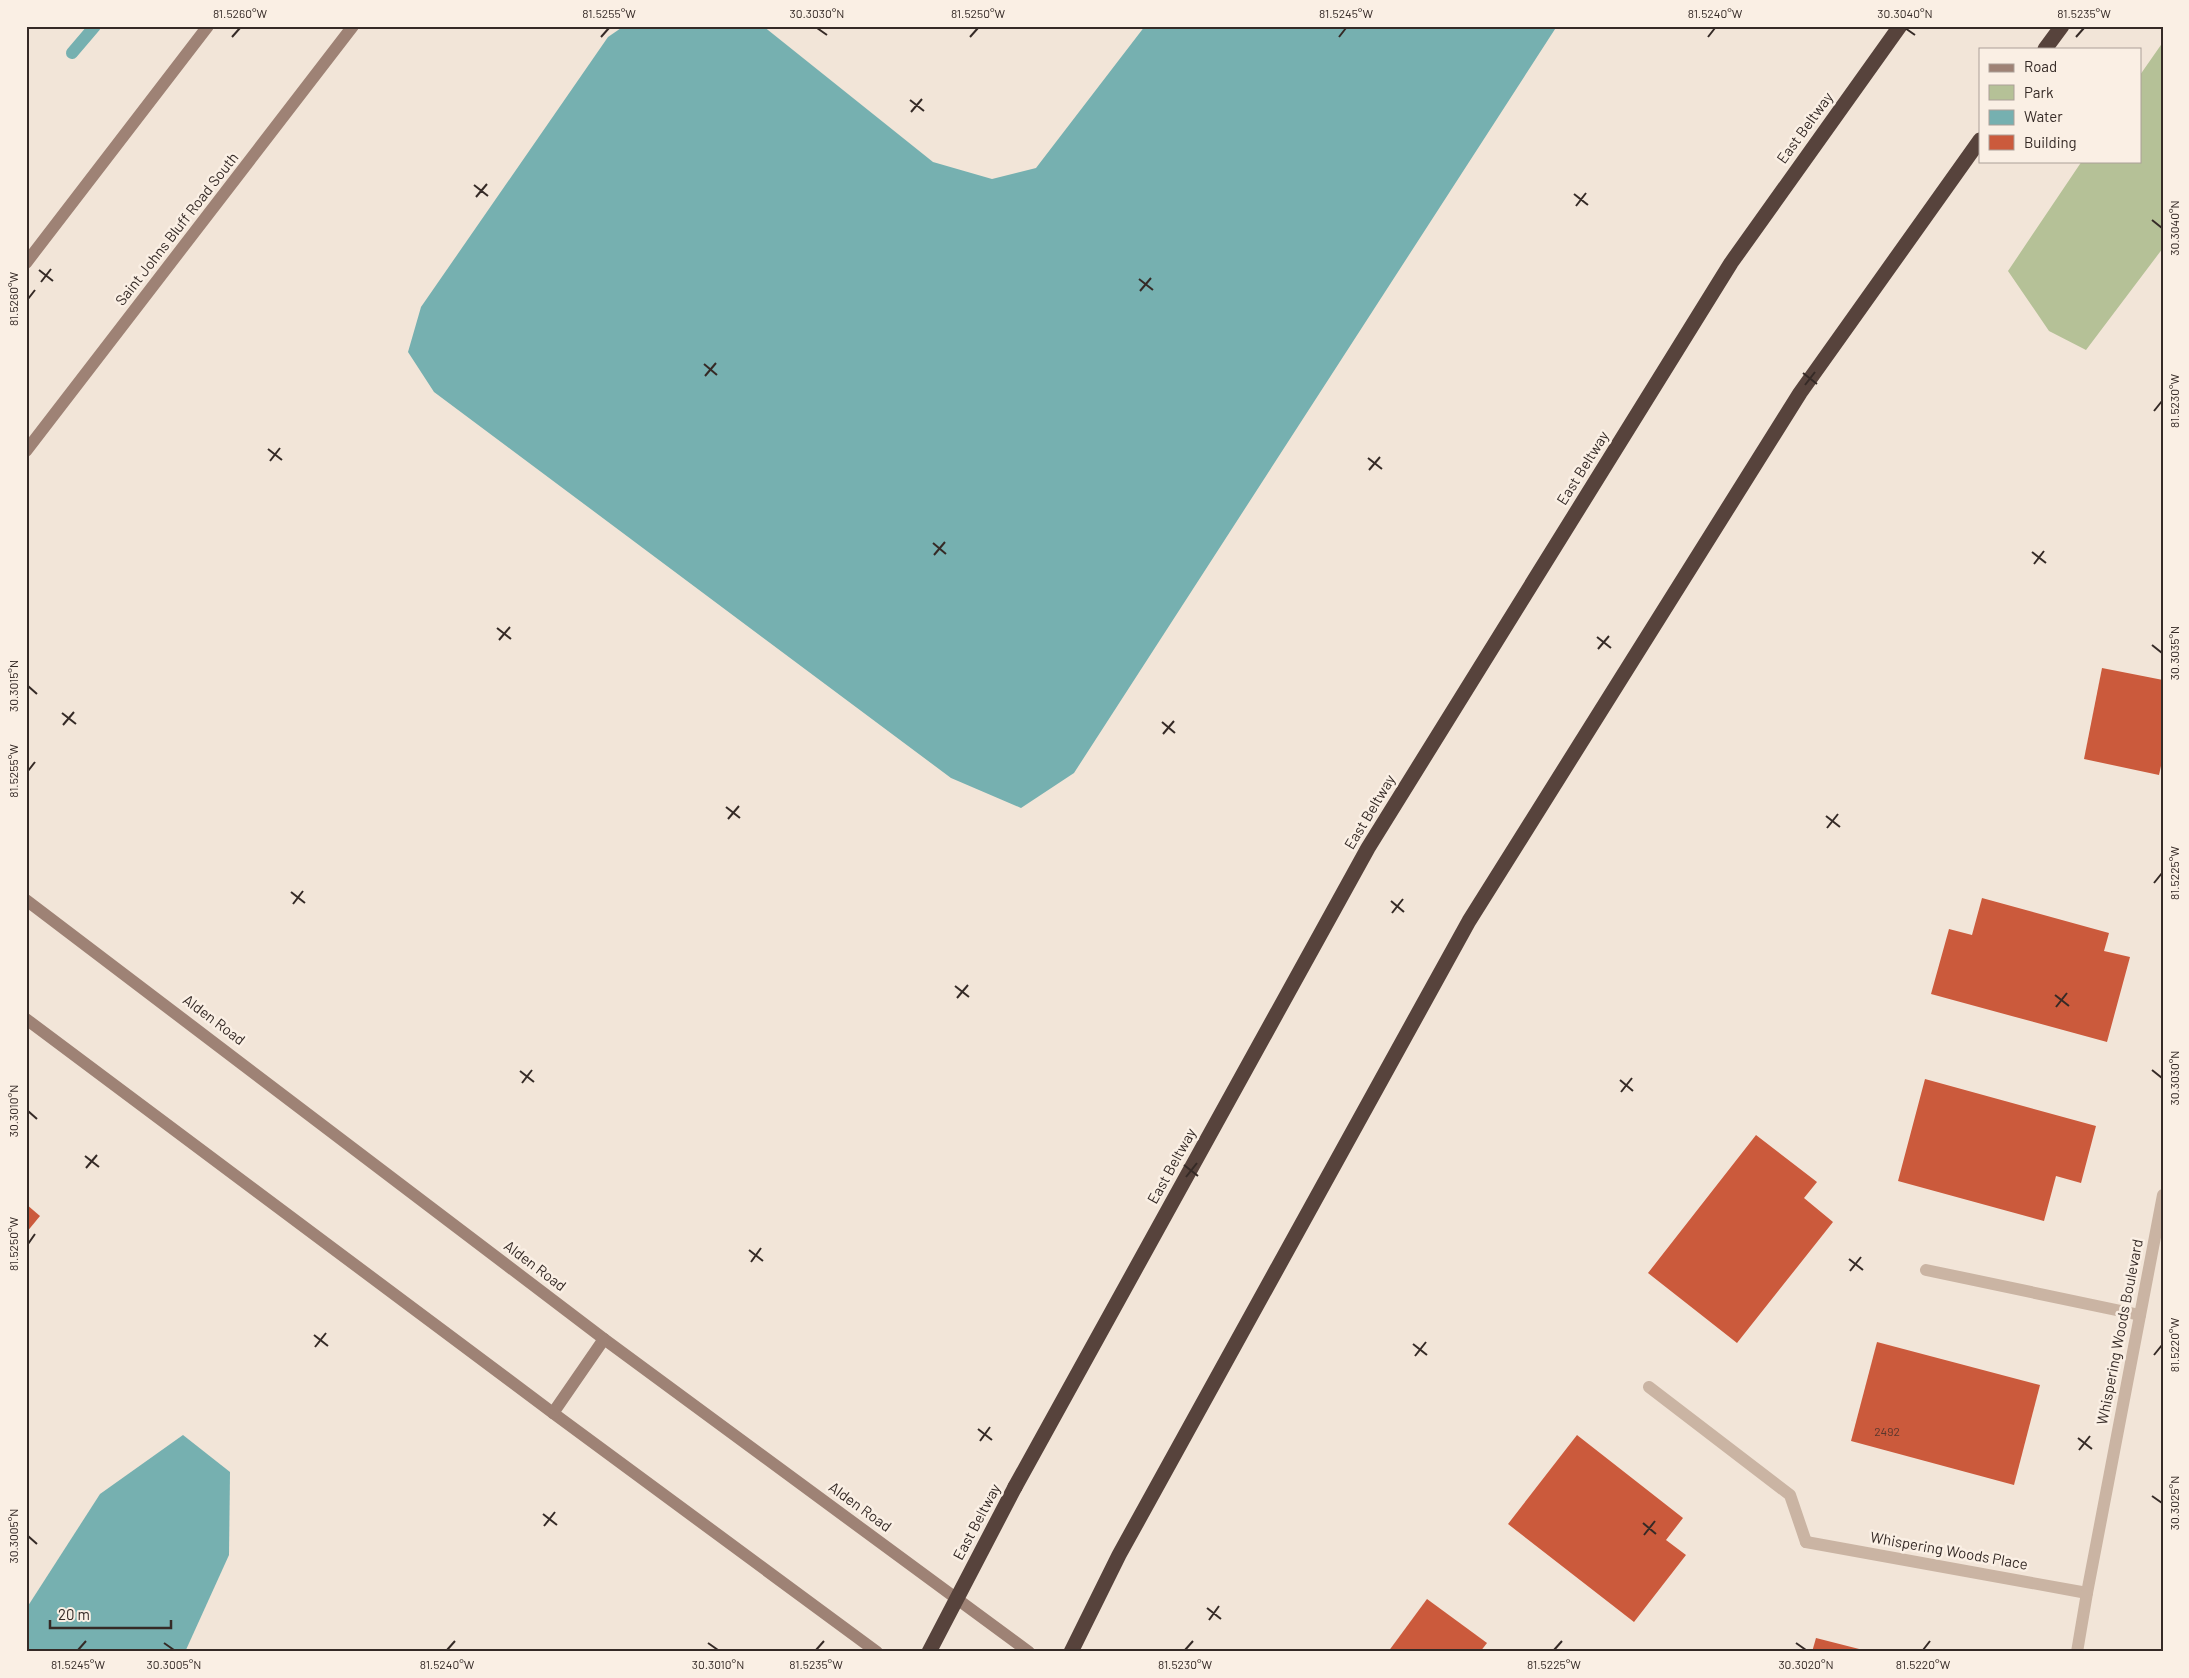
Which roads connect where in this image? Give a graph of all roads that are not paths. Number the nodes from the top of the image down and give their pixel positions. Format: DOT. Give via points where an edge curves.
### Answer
graph roads {
  1 [pos="208,26"];
  2 [pos="353,26"];
  3 [pos="1900,26"];
  4 [pos="2062,26"];
  5 [pos="2047,48"];
  6 [pos="1979,141"];
  7 [pos="26,263"];
  8 [pos="26,451"];
  9 [pos="26,900"];
  10 [pos="26,1019"];
  11 [pos="2163,1195"];
  12 [pos="1926,1270"];
  13 [pos="2140,1315"];
  14 [pos="604,1339"];
  15 [pos="1649,1387"];
  16 [pos="553,1413"];
  17 [pos="2087,1593"];
  18 [pos="877,1652"];
  19 [pos="929,1652"];
  20 [pos="1030,1652"];
  21 [pos="1072,1652"];
  22 [pos="2077,1652"];
  1 -- 7 [label="street"];
  2 -- 8 [label="street, Saint Johns Bluff Road South"];
  3 -- 19 [label="highway, East Beltway, bridge" via="1731,263 1368,848 1015,1487"];
  4 -- 5 [label="highway"];
  6 -- 21 [label="highway" via="1800,392 1469,922 1119,1555"];
  9 -- 14 [label="street, Alden Road"];
  10 -- 16 [label="street"];
  11 -- 13 [label="street, Whispering Woods Boulevard"];
  12 -- 13 [label="street"];
  13 -- 17 [label="street, Whispering Woods Boulevard"];
  14 -- 16 [label="street"];
  14 -- 20 [label="street, Alden Road"];
  15 -- 17 [label="street, Whispering Woods Place" via="1790,1495 1806,1542"];
  16 -- 18 [label="street"];
  17 -- 22 [label="street, Whispering Woods Boulevard"];
}
